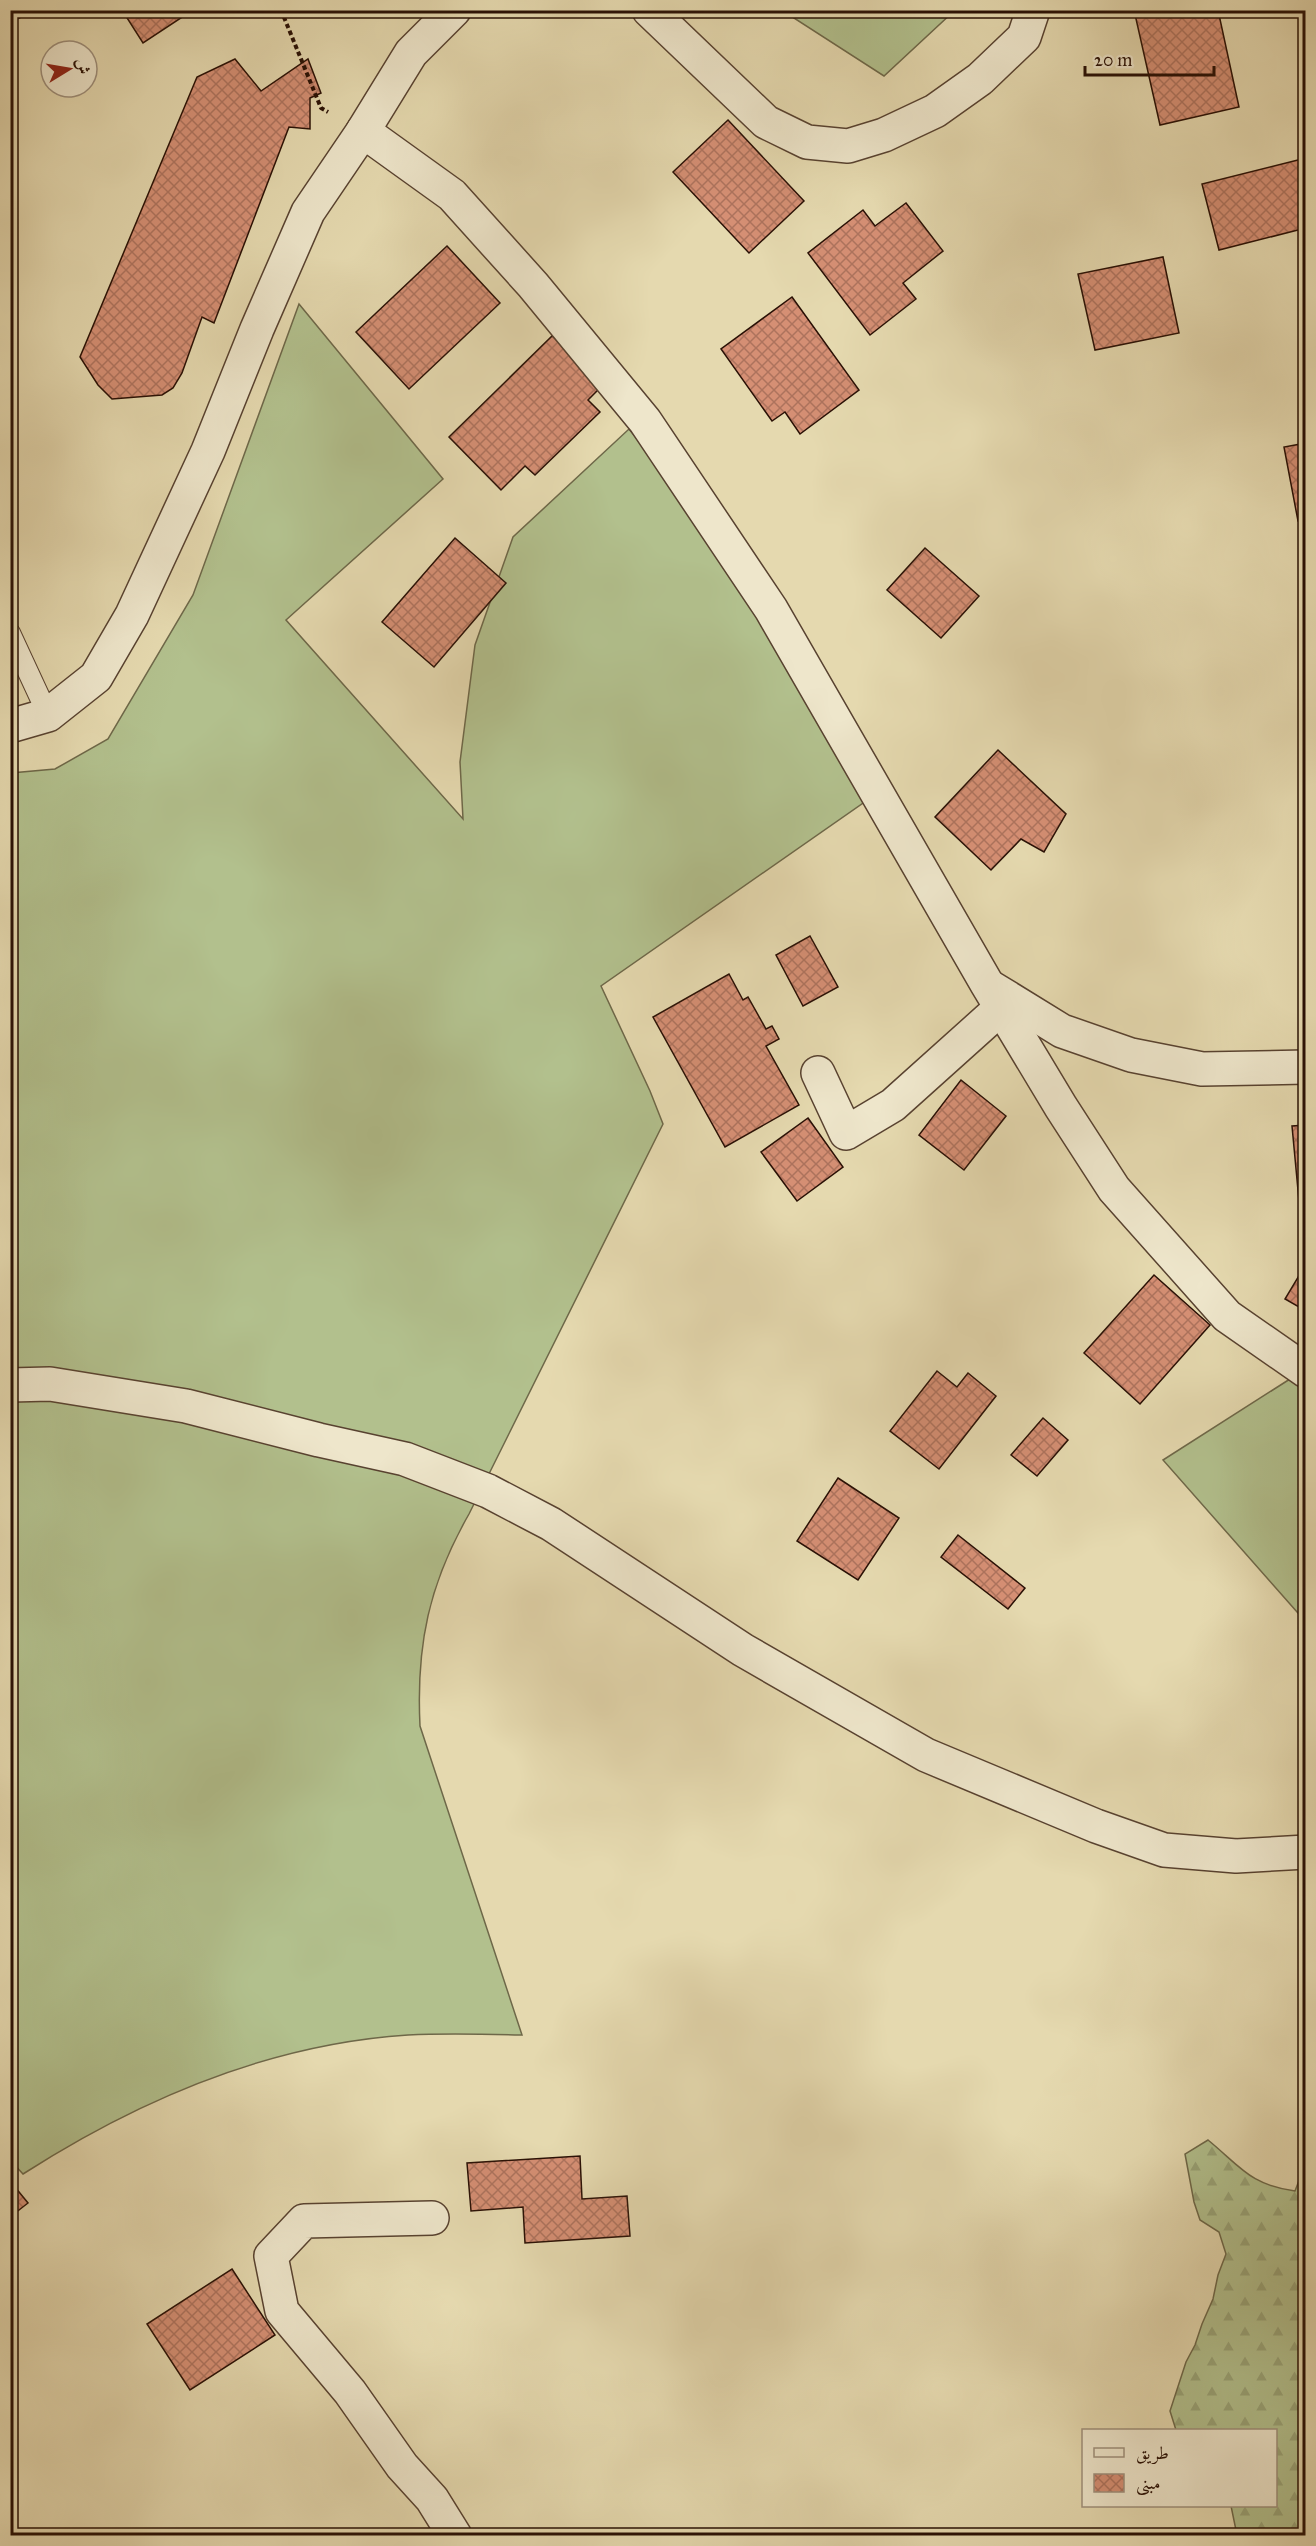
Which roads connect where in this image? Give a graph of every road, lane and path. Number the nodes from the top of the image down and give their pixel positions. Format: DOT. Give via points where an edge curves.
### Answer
graph roads {
  1 [pos="281,10"];
  2 [pos="454,10"];
  3 [pos="650,10"];
  4 [pos="1033,10"];
  5 [pos="363,131"];
  6 [pos="10,633"];
  7 [pos="48,715"];
  8 [pos="10,726"];
  9 [pos="994,996"];
  10 [pos="1305,1067"];
  11 [pos="819,1073"];
  12 [pos="1305,1371"];
  13 [pos="10,1385"];
  14 [pos="1305,1852"];
  15 [pos="432,2218"];
  16 [pos="455,2535"];
  1 -- 5 [label="path" via="321,108"];
  2 -- 5 [label="street" via="411,53"];
  3 -- 4 [label="street" via="766,122 807,142 848,147 935,111 980,79 1024,37"];
  5 -- 7 [label="street" via="308,212 208,451 132,615 96,677"];
  5 -- 9 [label="street" via="452,195 645,420 771,609"];
  6 -- 7 [label="lane"];
  7 -- 8 [label="street"];
  9 -- 10 [label="street" via="1062,1031 1131,1055 1202,1069"];
  9 -- 11 [label="street" via="893,1106 846,1133"];
  9 -- 12 [label="street" via="1114,1189 1227,1316"];
  13 -- 14 [label="street" via="50,1384 186,1406 405,1459 488,1491 551,1524 743,1650 926,1755 1164,1850 1236,1856"];
  15 -- 16 [label="street" via="304,2221 271,2256 282,2311 350,2392"];
}
